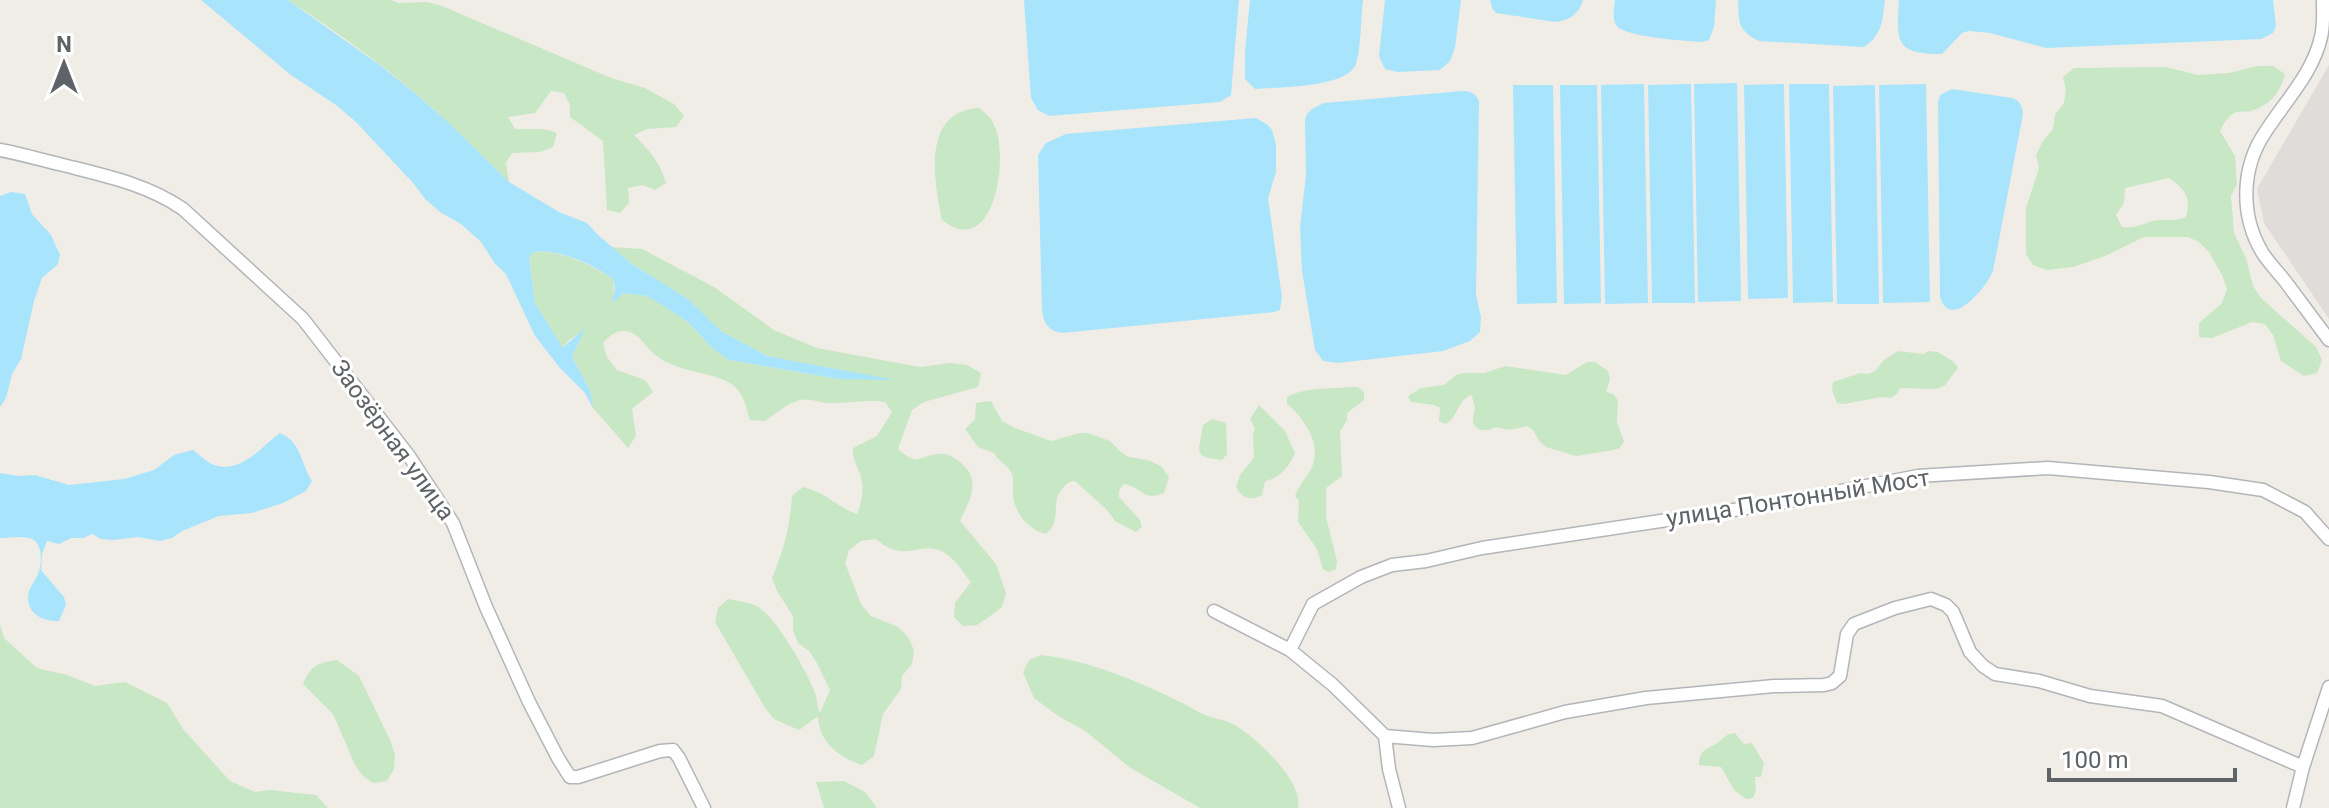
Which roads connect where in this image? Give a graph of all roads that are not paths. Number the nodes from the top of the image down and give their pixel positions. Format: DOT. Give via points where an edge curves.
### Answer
graph roads {
  1 [pos="2323,0"];
  2 [pos="0,150"];
  3 [pos="2329,340"];
  4 [pos="2329,539"];
  5 [pos="1214,611"];
  6 [pos="1290,650"];
  7 [pos="2329,687"];
  8 [pos="1385,736"];
  9 [pos="2303,767"];
  10 [pos="704,808"];
  11 [pos="1399,808"];
  12 [pos="2293,808"];
  1 -- 3 [label="street" via="2315,55 2264,132 2246,180 2246,197 2262,252"];
  2 -- 10 [label="street, Заозёрная улица" via="104,175 168,199 303,319 400,444 453,523 523,688 570,777 673,750"];
  4 -- 6 [label="street, улица Понтонный Мост" via="2305,512 2263,490 2048,468 1918,476 1392,565 1313,604"];
  5 -- 6 [label="street"];
  6 -- 8 [label="street"];
  7 -- 9 [label="street"];
  8 -- 9 [label="street" via="1472,738 1565,712 1646,698 1832,683 1840,676 1847,634 1854,624 1931,599 1953,612 1970,652 1995,674 2162,706"];
  8 -- 11 [label="street"];
  9 -- 12 [label="street"];
}
